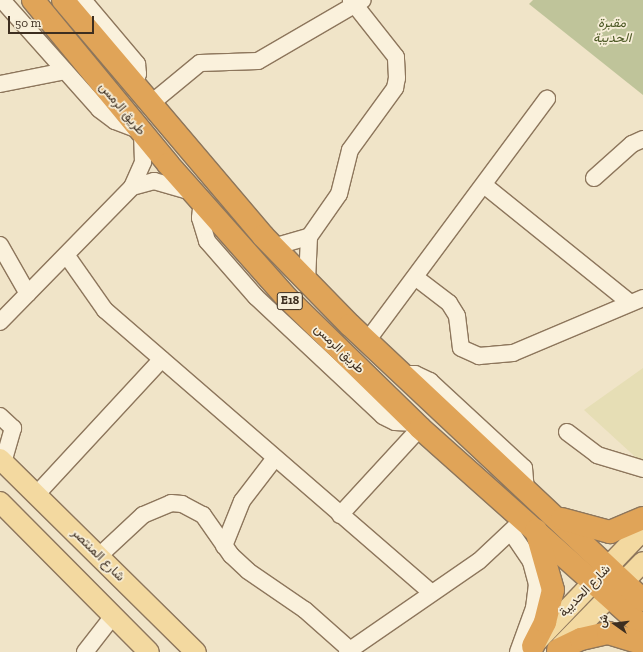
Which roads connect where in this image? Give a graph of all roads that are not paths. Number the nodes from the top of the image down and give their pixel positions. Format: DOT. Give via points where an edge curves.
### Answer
graph roads {
  1 [pos="2,0"];
  2 [pos="33,0"];
  3 [pos="75,2"];
  4 [pos="357,2"];
  5 [pos="65,71"];
  6 [pos="0,84"];
  7 [pos="547,100"];
  8 [pos="149,105"];
  9 [pos="141,132"];
  10 [pos="643,139"];
  11 [pos="594,178"];
  12 [pos="484,185"];
  13 [pos="132,187"];
  14 [pos="198,197"];
  15 [pos="308,237"];
  16 [pos="0,245"];
  17 [pos="273,247"];
  18 [pos="67,256"];
  19 [pos="415,277"];
  20 [pos="307,281"];
  21 [pos="28,294"];
  22 [pos="636,300"];
  23 [pos="0,322"];
  24 [pos="367,341"];
  25 [pos="162,359"];
  26 [pos="0,416"];
  27 [pos="418,426"];
  28 [pos="567,432"];
  29 [pos="275,458"];
  30 [pos="1,461"];
  31 [pos="643,469"];
  32 [pos="36,495"];
  33 [pos="0,502"];
  34 [pos="340,515"];
  35 [pos="554,516"];
  36 [pos="643,518"];
  37 [pos="524,526"];
  38 [pos="643,530"];
  39 [pos="224,546"];
  40 [pos="99,556"];
  41 [pos="643,562"];
  42 [pos="600,574"];
  43 [pos="618,590"];
  44 [pos="430,592"];
  45 [pos="643,600"];
  46 [pos="113,616"];
  47 [pos="643,627"];
  48 [pos="643,644"];
  49 [pos="526,650"];
  50 [pos="349,651"];
  51 [pos="557,651"];
  52 [pos="85,652"];
  53 [pos="149,652"];
  54 [pos="196,652"];
  1 -- 5 [label="street"];
  2 -- 9 [label="highway, طريق الرمس / E18"];
  3 -- 8 [label="highway, طريق الرمس / E18"];
  4 -- 8 [label="street" via="258,60 246,64 220,60 200,63"];
  4 -- 15 [label="street" via="396,57 395,88 350,150 339,194"];
  5 -- 6 [label="street"];
  5 -- 9 [label="street" via="107,115"];
  7 -- 12 [label="street"];
  8 -- 17 [label="highway, طريق الرمس / E18"];
  9 -- 13 [label="street" via="143,162"];
  9 -- 14 [label="highway, طريق الرمس / E18"];
  10 -- 11 [label="street" via="632,144"];
  12 -- 19 [label="street"];
  12 -- 22 [label="street"];
  13 -- 14 [label="street" via="154,181"];
  13 -- 18 [label="street"];
  14 -- 27 [label="highway, طريق الرمس / E18" via="287,298"];
  15 -- 17 [label="street"];
  15 -- 20 [label="street"];
  16 -- 21 [label="street"];
  17 -- 20 [label="highway, طريق الرمس / E18"];
  18 -- 21 [label="street"];
  18 -- 25 [label="street" via="104,310"];
  19 -- 22 [label="street" via="449,303 457,316 462,348 479,356 513,354"];
  19 -- 24 [label="street"];
  20 -- 24 [label="highway, طريق الرمس / E18"];
  21 -- 23 [label="street"];
  24 -- 35 [label="highway, طريق الرمس / E18"];
  25 -- 29 [label="street"];
  25 -- 32 [label="street"];
  26 -- 30 [label="street" via="13,428"];
  27 -- 34 [label="street"];
  27 -- 37 [label="highway, طريق الرمس / E18"];
  28 -- 31 [label="street" via="597,455"];
  29 -- 34 [label="street"];
  29 -- 39 [label="street" via="242,501"];
  30 -- 32 [label="main road, شارع المنتصر"];
  32 -- 40 [label="main road, شارع المنتصر"];
  33 -- 46 [label="main road"];
  34 -- 44 [label="street"];
  35 -- 36 [label="highway" via="610,532"];
  35 -- 42 [label="highway, طريق الرمس / E18"];
  37 -- 42 [label="highway, طريق الرمس / E18"];
  37 -- 44 [label="street" via="479,561"];
  37 -- 49 [label="highway" via="546,557 553,590 545,622"];
  38 -- 42 [label="main road, شارع الحديبة"];
  39 -- 40 [label="street" via="203,515 171,503 143,515"];
  39 -- 50 [label="street" via="248,571 305,610"];
  40 -- 54 [label="main road, شارع المنتصر"];
  41 -- 43 [label="main road, شارع الحديبة"];
  42 -- 43 [label="highway, E18"];
  42 -- 49 [label="main road, شارع الحديبة"];
  43 -- 45 [label="highway, E18"];
  43 -- 47 [label="highway, E18"];
  43 -- 51 [label="main road, شارع الحديبة"];
  44 -- 50 [label="street"];
  46 -- 52 [label="street"];
  46 -- 53 [label="main road"];
  48 -- 51 [label="highway" via="608,633 582,639"];
}
